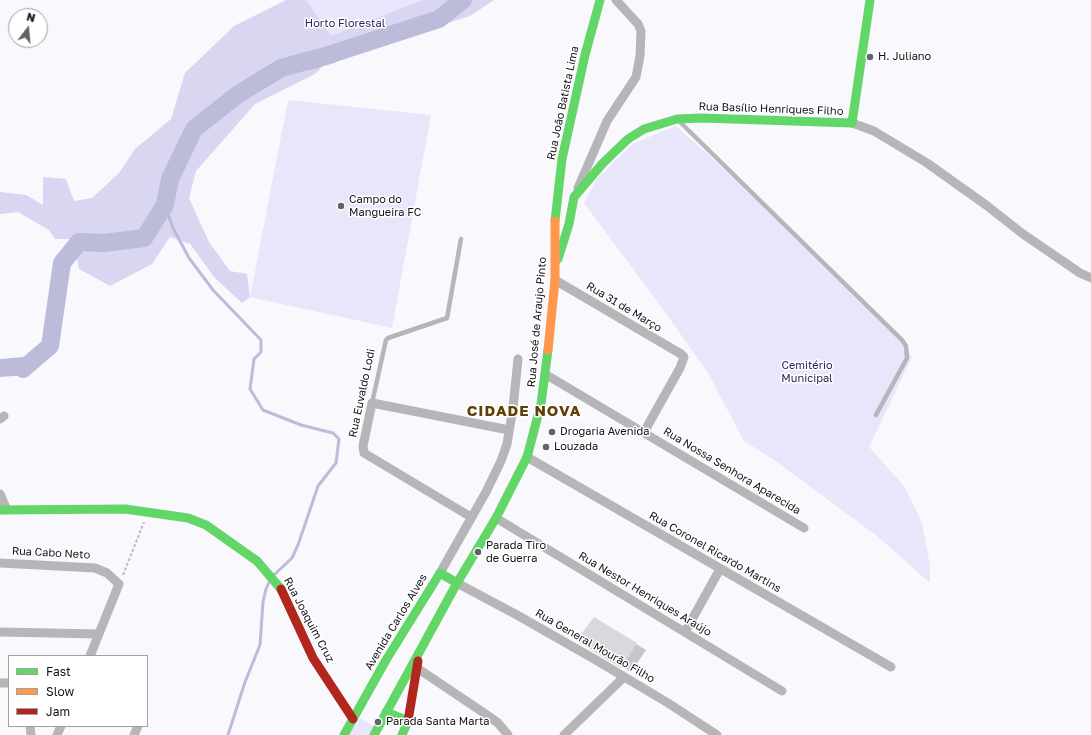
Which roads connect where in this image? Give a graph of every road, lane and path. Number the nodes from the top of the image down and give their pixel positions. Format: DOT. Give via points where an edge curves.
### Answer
graph roads {
  1 [pos="600,0"];
  2 [pos="616,0"];
  3 [pos="870,0"];
  4 [pos="678,119"];
  5 [pos="852,123"];
  6 [pos="574,196"];
  7 [pos="555,212"];
  8 [pos="461,239"];
  9 [pos="556,263"];
  10 [pos="1091,278"];
  11 [pos="555,280"];
  12 [pos="518,359"];
  13 [pos="545,374"];
  14 [pos="372,404"];
  15 [pos="876,415"];
  16 [pos="509,430"];
  17 [pos="644,432"];
  18 [pos="527,457"];
  19 [pos="0,494"];
  20 [pos="4,510"];
  21 [pos="149,512"];
  22 [pos="472,517"];
  23 [pos="496,518"];
  24 [pos="804,528"];
  25 [pos="0,563"];
  26 [pos="720,569"];
  27 [pos="440,573"];
  28 [pos="458,583"];
  29 [pos="119,584"];
  30 [pos="0,632"];
  31 [pos="685,632"];
  32 [pos="99,634"];
  33 [pos="420,652"];
  34 [pos="90,655"];
  35 [pos="891,667"];
  36 [pos="417,668"];
  37 [pos="624,677"];
  38 [pos="782,691"];
  39 [pos="386,712"];
  40 [pos="353,719"];
  41 [pos="408,721"];
  42 [pos="344,735"];
  43 [pos="374,735"];
  44 [pos="402,735"];
  45 [pos="508,735"];
  46 [pos="564,735"];
  47 [pos="717,735"];
  1 -- 7 [label="street, Rua João Batista Lima" via="562,159"];
  2 -- 6 [label="street" via="638,24 641,31 636,77 607,121"];
  3 -- 5 [label="street"];
  4 -- 5 [label="street, Rua Basílio Henriques Filho" via="730,118"];
  4 -- 6 [label="street, Rua Basílio Henriques Filho" via="644,129 628,139"];
  4 -- 15 [label="lane" via="902,340 906,346 907,358"];
  5 -- 10 [label="street, Rua Basílio Henriques Filho" via="874,131 927,163 1029,238"];
  6 -- 9 [label="street, Rua Basílio Henriques Filho" via="567,231"];
  7 -- 9 [label="street, Rua José de Araujo Pinto"];
  8 -- 14 [label="lane, Rua Euvaldo Lodi" via="447,318 388,338 384,345"];
  9 -- 11 [label="street, Rua José de Araujo Pinto"];
  11 -- 13 [label="street, Rua José de Araujo Pinto"];
  11 -- 17 [label="street, Rua 31 de Março" via="684,357"];
  12 -- 16 [label="street, Rua José de Araujo Pinto"];
  13 -- 17 [label="street, Rua Nossa Senhora Aparecida"];
  13 -- 18 [label="street, Rua José de Araujo Pinto" via="541,404"];
  14 -- 16 [label="street"];
  14 -- 22 [label="street, Rua Euvaldo Lodi" via="362,450 366,456"];
  16 -- 22 [label="street, Rua José de Araujo Pinto" via="501,462"];
  17 -- 24 [label="street, Rua Nossa Senhora Aparecida"];
  18 -- 23 [label="street, Rua José de Araujo Pinto"];
  18 -- 26 [label="street, Rua Coronel Ricardo Martins"];
  19 -- 20 [label="street"];
  20 -- 21 [label="street, Rua Joaquim Cruz" via="125,509"];
  21 -- 29 [label="path"];
  21 -- 40 [label="street, Rua Joaquim Cruz" via="188,518 206,525 248,554 266,571 280,588 314,658"];
  22 -- 27 [label="street, Rua José de Araujo Pinto"];
  23 -- 28 [label="street, Rua José de Araujo Pinto"];
  23 -- 31 [label="street, Rua Nestor Henriques Araújo"];
  25 -- 29 [label="street, Rua Cabo Neto" via="95,568 107,573"];
  26 -- 31 [label="street"];
  26 -- 35 [label="street, Rua Coronel Ricardo Martins"];
  27 -- 28 [label="street, Avenida Carlos Alves"];
  27 -- 40 [label="street, Avenida Carlos Alves"];
  28 -- 33 [label="street"];
  28 -- 37 [label="street, Rua General Mourão Filho" via="517,614"];
  29 -- 32 [label="street"];
  30 -- 32 [label="street"];
  31 -- 38 [label="street, Rua Nestor Henriques Araújo"];
  32 -- 34 [label="street"];
  33 -- 36 [label="street"];
  33 -- 39 [label="street"];
  36 -- 41 [label="street"];
  36 -- 45 [label="street" via="498,723"];
  37 -- 46 [label="street"];
  37 -- 47 [label="street, Rua General Mourão Filho"];
  39 -- 41 [label="street"];
  39 -- 43 [label="street"];
  40 -- 42 [label="street, Avenida Carlos Alves"];
  41 -- 44 [label="street"];
}
